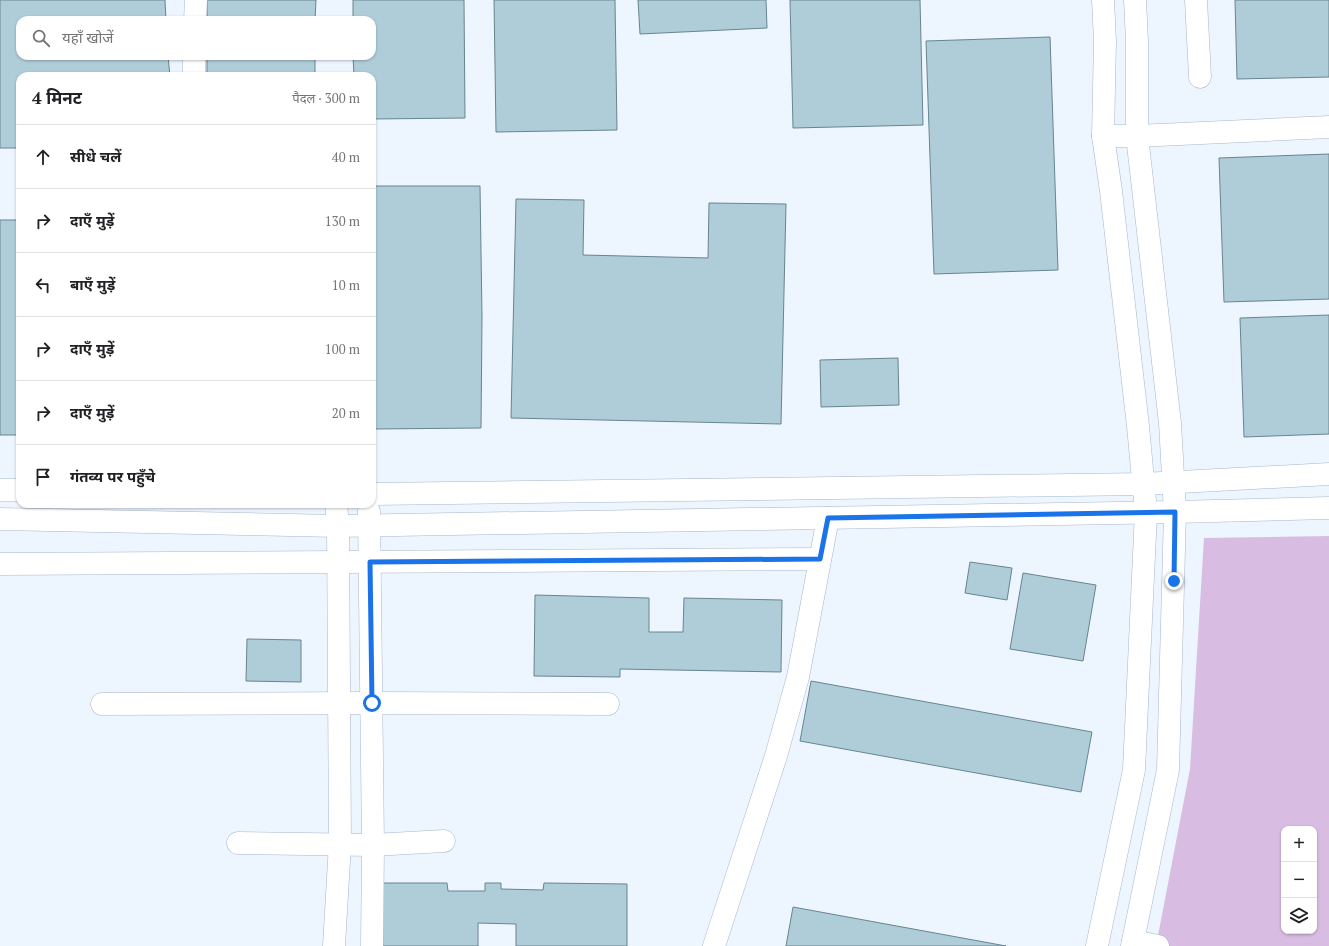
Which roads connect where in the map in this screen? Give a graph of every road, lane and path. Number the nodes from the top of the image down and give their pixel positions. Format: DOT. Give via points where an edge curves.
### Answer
graph roads {
  1 [pos="196,0"];
  2 [pos="1103,0"];
  3 [pos="1135,0"];
  4 [pos="1196,0"];
  5 [pos="195,16"];
  6 [pos="194,60"];
  7 [pos="194,72"];
  8 [pos="1200,77"];
  9 [pos="1329,127"];
  10 [pos="1103,136"];
  11 [pos="1136,136"];
  12 [pos="1329,474"];
  13 [pos="1174,482"];
  14 [pos="1144,484"];
  15 [pos="0,490"];
  16 [pos="16,490"];
  17 [pos="376,494"];
  18 [pos="336,508"];
  19 [pos="1329,508"];
  20 [pos="1146,512"];
  21 [pos="1175,512"];
  22 [pos="369,514"];
  23 [pos="828,518"];
  24 [pos="0,519"];
  25 [pos="338,526"];
  26 [pos="820,559"];
  27 [pos="338,562"];
  28 [pos="370,562"];
  29 [pos="0,564"];
  30 [pos="372,703"];
  31 [pos="102,704"];
  32 [pos="338,704"];
  33 [pos="608,704"];
  34 [pos="444,841"];
  35 [pos="238,842"];
  36 [pos="340,844"];
  37 [pos="373,844"];
  38 [pos="1106,903"];
  39 [pos="1139,912"];
  40 [pos="1133,943"];
  41 [pos="334,946"];
  42 [pos="372,946"];
  43 [pos="714,946"];
  44 [pos="1097,946"];
  45 [pos="1158,946"];
  1 -- 5 [label="lane"];
  2 -- 10 [label="lane"];
  3 -- 11 [label="lane"];
  4 -- 8 [label="lane"];
  6 -- 7 [label="lane"];
  9 -- 11 [label="lane"];
  10 -- 11 [label="lane"];
  10 -- 14 [label="lane"];
  11 -- 13 [label="lane" via="1170,423"];
  12 -- 13 [label="lane"];
  13 -- 14 [label="lane"];
  13 -- 21 [label="lane"];
  14 -- 17 [label="lane"];
  14 -- 20 [label="lane"];
  15 -- 16 [label="lane"];
  18 -- 25 [label="lane"];
  19 -- 21 [label="lane"];
  20 -- 21 [label="lane"];
  20 -- 23 [label="lane"];
  20 -- 38 [label="lane" via="1134,770"];
  21 -- 39 [label="lane" via="1168,770"];
  22 -- 23 [label="lane"];
  22 -- 25 [label="lane"];
  22 -- 28 [label="lane"];
  23 -- 26 [label="lane"];
  24 -- 25 [label="lane"];
  25 -- 27 [label="lane"];
  26 -- 28 [label="lane"];
  26 -- 43 [label="lane" via="798,677 776,756"];
  27 -- 28 [label="lane"];
  27 -- 29 [label="lane"];
  27 -- 32 [label="lane"];
  28 -- 30 [label="lane"];
  30 -- 32 [label="lane"];
  30 -- 33 [label="lane"];
  30 -- 37 [label="lane"];
  31 -- 32 [label="lane"];
  32 -- 36 [label="lane"];
  34 -- 37 [label="lane"];
  35 -- 36 [label="lane"];
  36 -- 37 [label="lane"];
  36 -- 41 [label="lane"];
  37 -- 42 [label="lane"];
  38 -- 39 [label="lane"];
  38 -- 44 [label="lane"];
  39 -- 40 [label="lane"];
  40 -- 45 [label="lane"];
}
